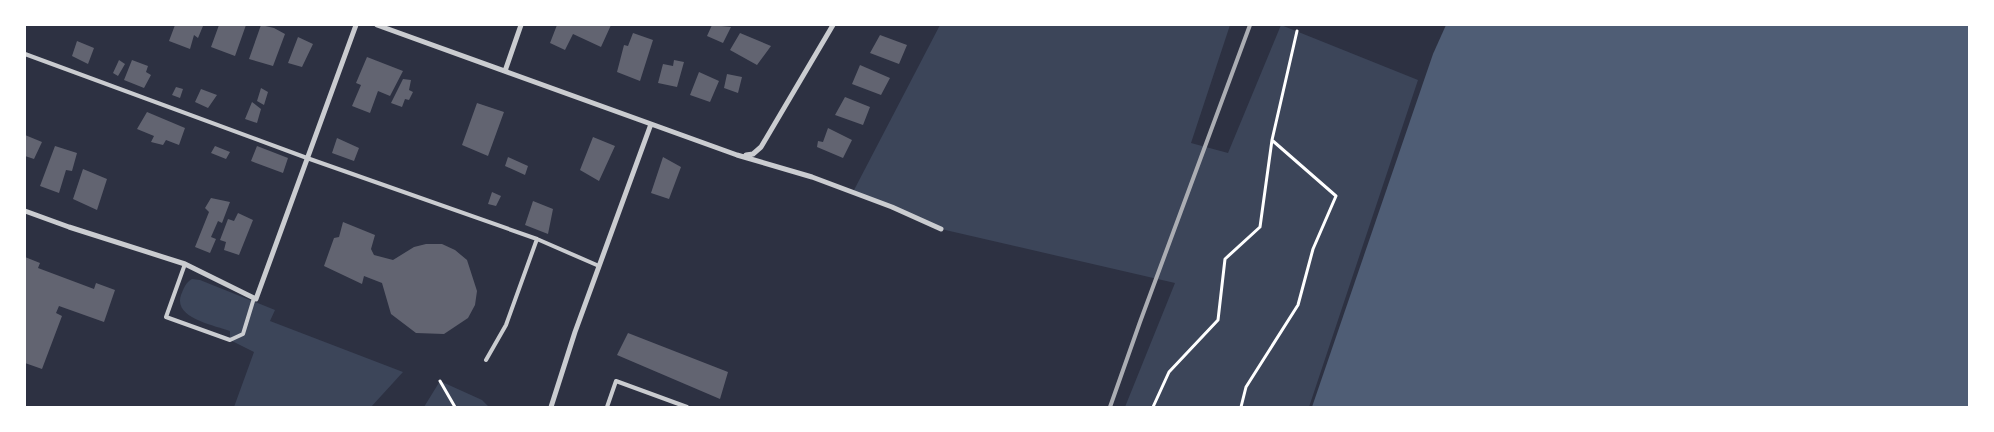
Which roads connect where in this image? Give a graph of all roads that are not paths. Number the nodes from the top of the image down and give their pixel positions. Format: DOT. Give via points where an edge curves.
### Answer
graph roads {
  1 [pos="356,25"];
  2 [pos="377,25"];
  3 [pos="521,25"];
  4 [pos="831,26"];
  5 [pos="25,54"];
  6 [pos="505,71"];
  7 [pos="651,124"];
  8 [pos="744,156"];
  9 [pos="307,158"];
  10 [pos="25,211"];
  11 [pos="941,229"];
  12 [pos="536,239"];
  13 [pos="185,264"];
  14 [pos="599,266"];
  15 [pos="254,298"];
  16 [pos="486,360"];
  17 [pos="551,407"];
  18 [pos="607,407"];
  19 [pos="686,407"];
  1 -- 9 [label="street"];
  2 -- 6 [label="street"];
  3 -- 6 [label="street"];
  4 -- 8 [label="street" via="761,147"];
  5 -- 9 [label="lane"];
  6 -- 7 [label="street"];
  7 -- 8 [label="street"];
  7 -- 14 [label="street"];
  8 -- 11 [label="street" via="812,177"];
  9 -- 12 [label="lane"];
  9 -- 15 [label="street"];
  10 -- 13 [label="street"];
  12 -- 14 [label="lane"];
  12 -- 16 [label="lane" via="506,325"];
  13 -- 15 [label="street"];
  13 -- 15 [label="lane" via="166,317 230,340 243,334"];
  14 -- 17 [label="street"];
  18 -- 19 [label="lane" via="616,381"];
}
